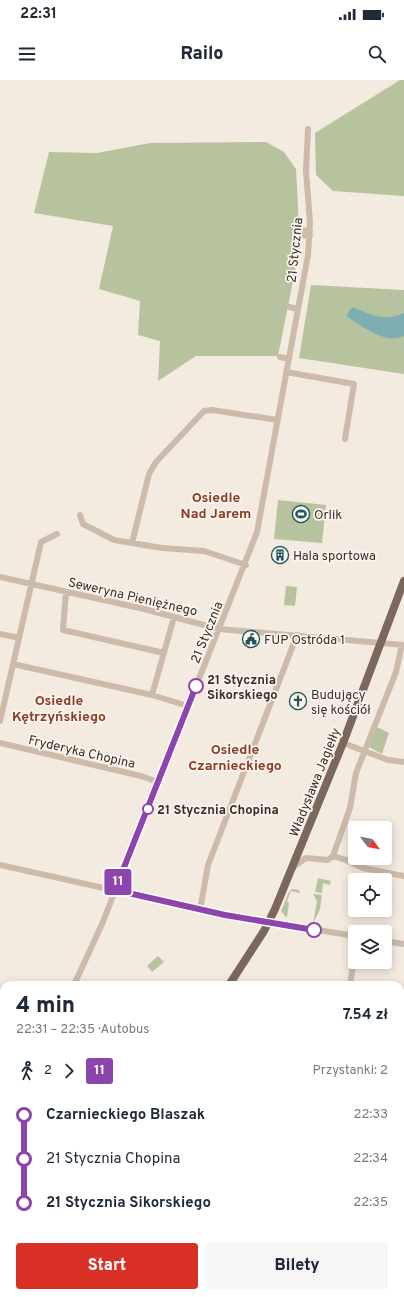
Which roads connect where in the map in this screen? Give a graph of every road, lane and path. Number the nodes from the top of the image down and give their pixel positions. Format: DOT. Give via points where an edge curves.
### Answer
graph roads {
  1 [pos="308,129"];
  2 [pos="300,163"];
  3 [pos="306,171"];
  4 [pos="296,230"];
  5 [pos="310,234"];
  6 [pos="301,235"];
  7 [pos="289,307"];
  8 [pos="298,309"];
  9 [pos="280,357"];
  10 [pos="289,359"];
  11 [pos="286,372"];
  12 [pos="278,420"];
  13 [pos="345,439"];
  14 [pos="80,515"];
  15 [pos="56,534"];
  16 [pos="132,543"];
  17 [pos="246,565"];
  18 [pos="0,577"];
  19 [pos="404,581"];
  20 [pos="32,584"];
  21 [pos="66,592"];
  22 [pos="174,617"];
  23 [pos="219,629"];
  24 [pos="0,634"];
  25 [pos="297,635"];
  26 [pos="19,638"];
  27 [pos="382,643"];
  28 [pos="403,645"];
  29 [pos="164,653"];
  30 [pos="13,664"];
  31 [pos="152,694"];
  32 [pos="188,706"];
  33 [pos="0,719"];
  34 [pos="0,743"];
  35 [pos="343,743"];
  36 [pos="365,752"];
  37 [pos="404,762"];
  38 [pos="158,782"];
  39 [pos="333,856"];
  40 [pos="0,865"];
  41 [pos="292,868"];
  42 [pos="404,876"];
  43 [pos="115,890"];
  44 [pos="200,910"];
  45 [pos="269,922"];
  46 [pos="348,935"];
  47 [pos="392,942"];
  48 [pos="404,944"];
  49 [pos="352,969"];
  50 [pos="76,981"];
  51 [pos="232,981"];
  52 [pos="351,981"];
  1 -- 3 [label="street, 21 Stycznia"];
  2 -- 3 [label="street"];
  3 -- 5 [label="street, 21 Stycznia"];
  4 -- 5 [label="street"];
  5 -- 6 [label="street"];
  5 -- 8 [label="street, 21 Stycznia"];
  7 -- 8 [label="street"];
  8 -- 10 [label="street, 21 Stycznia"];
  9 -- 10 [label="street"];
  10 -- 11 [label="street, 21 Stycznia"];
  11 -- 12 [label="street, 21 Stycznia"];
  11 -- 13 [label="street" via="354,384"];
  12 -- 16 [label="street" via="204,411 156,462 149,474"];
  12 -- 17 [label="street, 21 Stycznia" via="257,532"];
  14 -- 16 [label="street" via="83,524 114,540"];
  15 -- 20 [label="street" via="41,542"];
  16 -- 17 [label="street" via="162,548 204,550"];
  17 -- 23 [label="street, 21 Stycznia"];
  18 -- 20 [label="street, Seweryna Pieniężnego"];
  19 -- 27 [label="main road, Władysława Jagiełły"];
  20 -- 21 [label="street, Seweryna Pieniężnego"];
  20 -- 26 [label="street"];
  21 -- 22 [label="street, Seweryna Pieniężnego"];
  21 -- 29 [label="street" via="63,630"];
  22 -- 23 [label="street, Seweryna Pieniężnego"];
  22 -- 29 [label="street"];
  23 -- 25 [label="street, Seweryna Pieniężnego"];
  23 -- 32 [label="street, 21 Stycznia"];
  24 -- 26 [label="street"];
  25 -- 27 [label="street, Seweryna Pieniężnego"];
  25 -- 44 [label="street" via="208,866"];
  26 -- 30 [label="street"];
  27 -- 28 [label="street, Seweryna Pieniężnego"];
  27 -- 35 [label="main road, Władysława Jagiełły"];
  28 -- 36 [label="street" via="396,672"];
  29 -- 31 [label="street"];
  30 -- 31 [label="street"];
  30 -- 33 [label="street"];
  31 -- 32 [label="street"];
  32 -- 38 [label="street, 21 Stycznia"];
  34 -- 38 [label="street, Fryderyka Chopina"];
  35 -- 36 [label="street"];
  35 -- 41 [label="main road, Władysława Jagiełły"];
  36 -- 37 [label="street" via="388,760"];
  36 -- 39 [label="street" via="356,773 350,808"];
  38 -- 43 [label="street, 21 Stycznia"];
  39 -- 41 [label="street" via="328,860 306,858"];
  39 -- 42 [label="street" via="363,868"];
  40 -- 43 [label="street"];
  41 -- 45 [label="main road, Władysława Jagiełły"];
  43 -- 44 [label="street"];
  43 -- 50 [label="street, 21 Stycznia"];
  44 -- 45 [label="street"];
  45 -- 46 [label="street"];
  45 -- 51 [label="main road, Władysława Jagiełły"];
  47 -- 48 [label="street"];
  49 -- 52 [label="street"];
}
